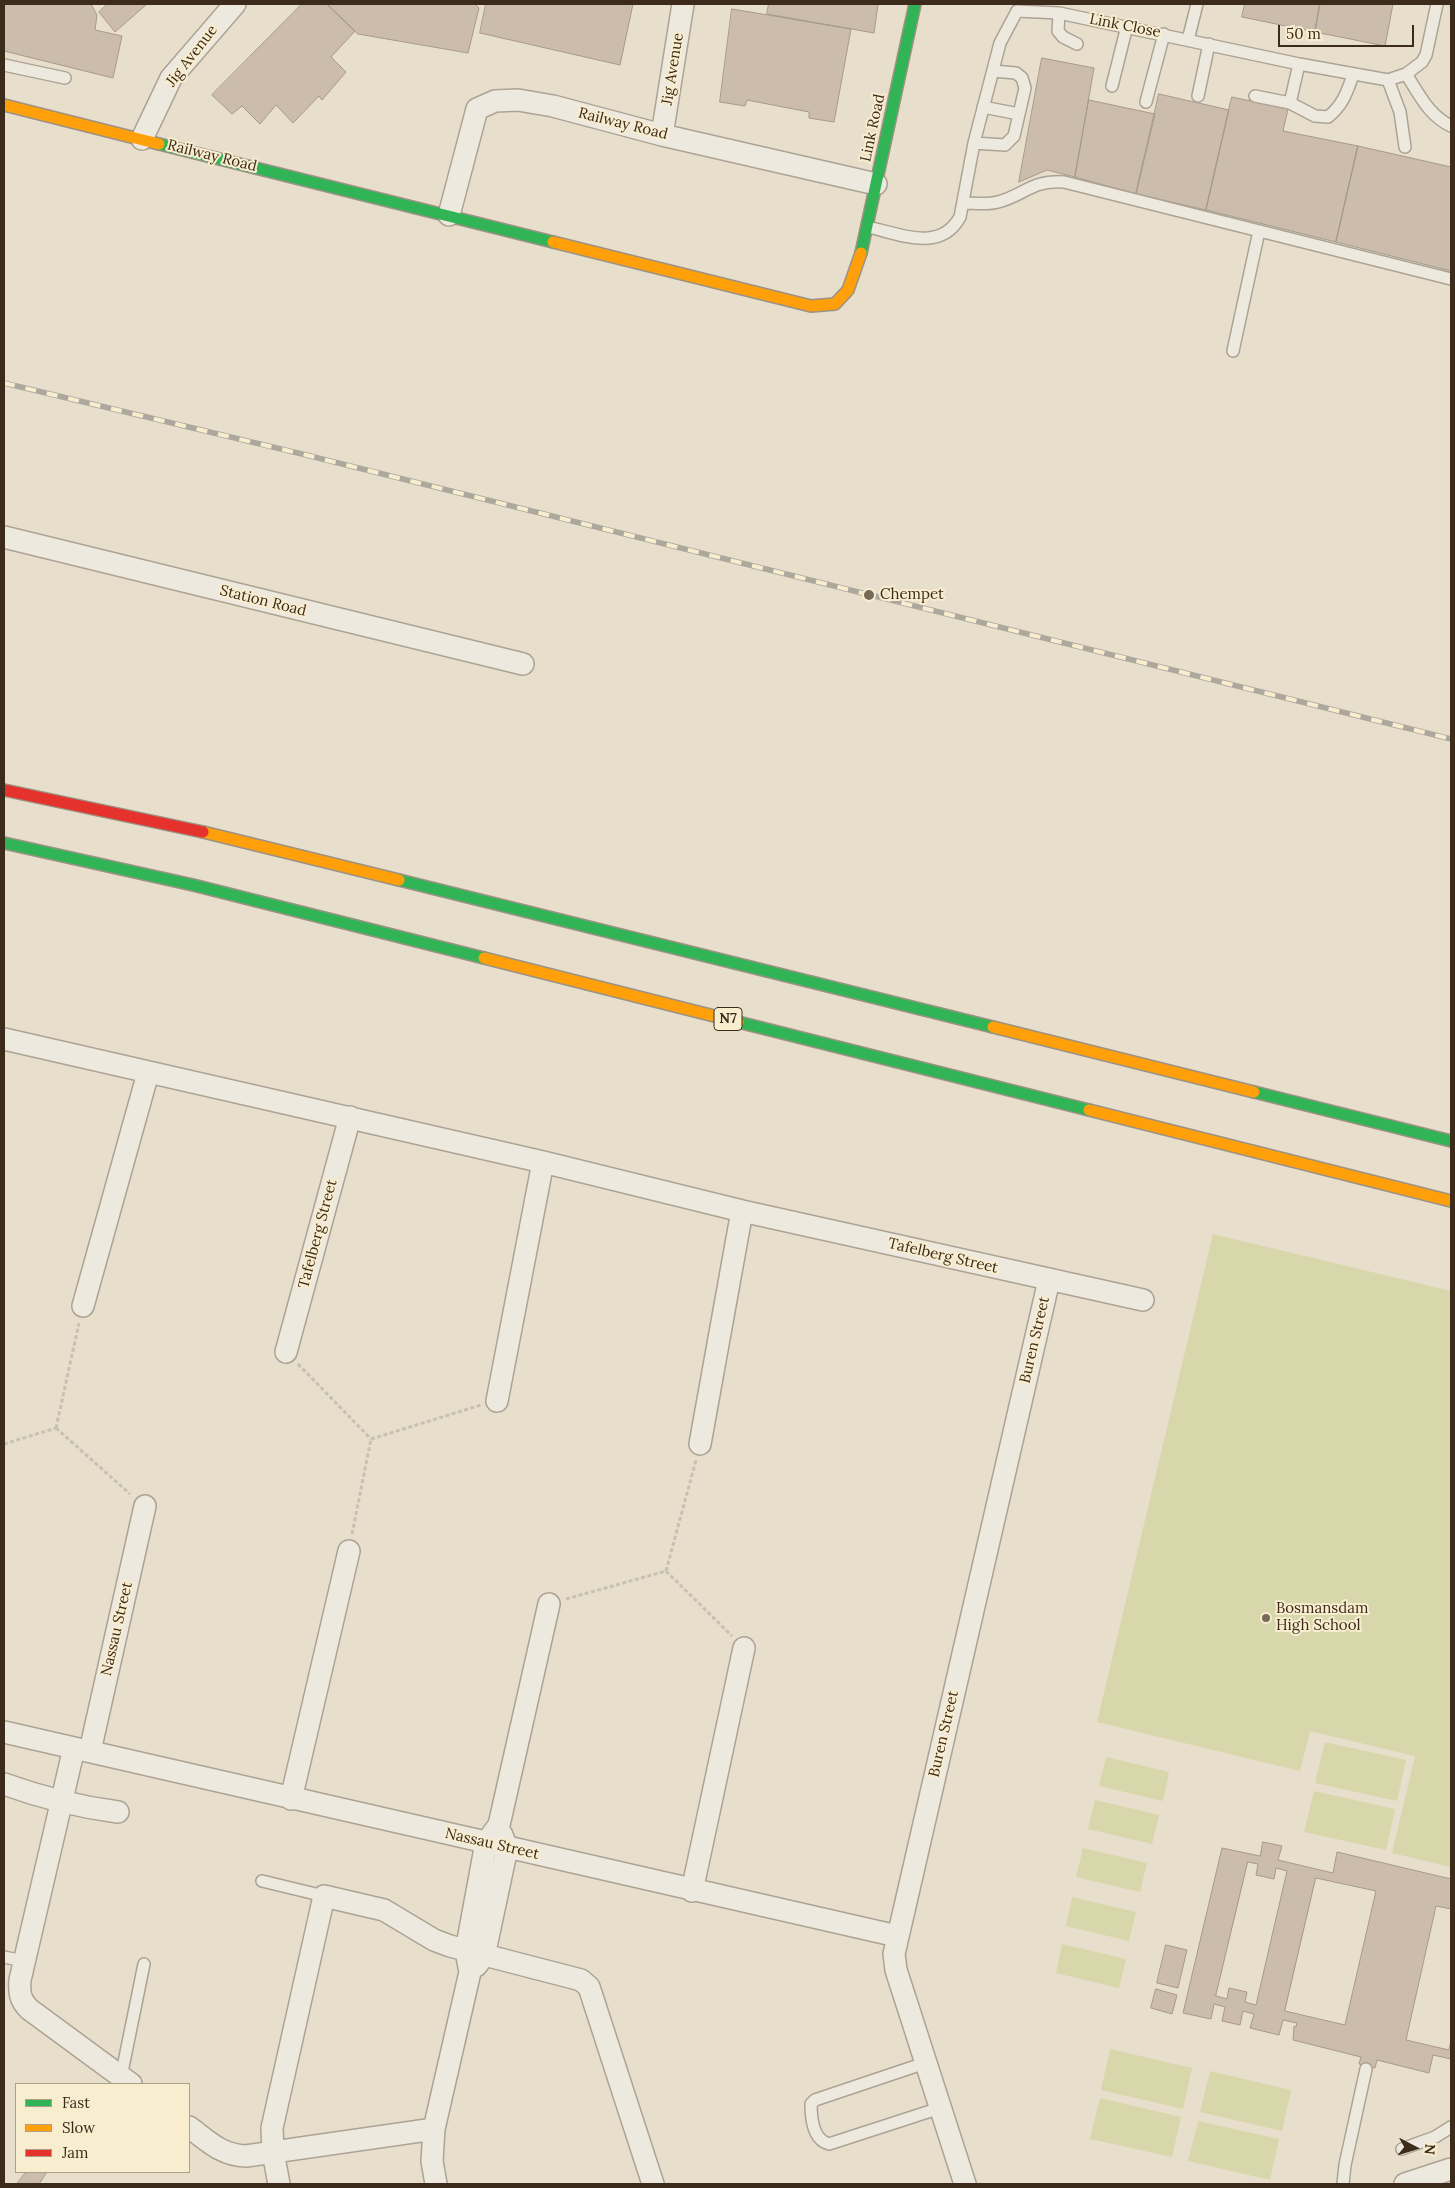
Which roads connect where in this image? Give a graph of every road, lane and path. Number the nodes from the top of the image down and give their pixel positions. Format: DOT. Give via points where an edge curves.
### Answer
graph roads {
  1 [pos="235,4"];
  2 [pos="683,4"];
  3 [pos="914,4"];
  4 [pos="1197,4"];
  5 [pos="1436,4"];
  6 [pos="1018,7"];
  7 [pos="1059,13"];
  8 [pos="1127,26"];
  9 [pos="1164,34"];
  10 [pos="1188,40"];
  11 [pos="1078,44"];
  12 [pos="1210,44"];
  13 [pos="1299,64"];
  14 [pos="4,65"];
  15 [pos="993,71"];
  16 [pos="1406,74"];
  17 [pos="1353,75"];
  18 [pos="65,78"];
  19 [pos="1388,80"];
  20 [pos="1112,86"];
  21 [pos="1198,96"];
  22 [pos="1255,96"];
  23 [pos="1146,102"];
  24 [pos="1290,102"];
  25 [pos="4,105"];
  26 [pos="983,108"];
  27 [pos="1019,114"];
  28 [pos="1451,126"];
  29 [pos="662,135"];
  30 [pos="142,139"];
  31 [pos="974,143"];
  32 [pos="1405,147"];
  33 [pos="876,184"];
  34 [pos="963,203"];
  35 [pos="449,215"];
  36 [pos="868,227"];
  37 [pos="1259,231"];
  38 [pos="860,259"];
  39 [pos="1451,279"];
  40 [pos="1233,351"];
  41 [pos="4,537"];
  42 [pos="523,664"];
  43 [pos="4,790"];
  44 [pos="4,843"];
  45 [pos="4,1039"];
  46 [pos="148,1073"];
  47 [pos="350,1117"];
  48 [pos="1451,1141"];
  49 [pos="543,1162"];
  50 [pos="1451,1200"];
  51 [pos="742,1211"];
  52 [pos="1049,1280"];
  53 [pos="1144,1300"];
  54 [pos="83,1306"];
  55 [pos="286,1352"];
  56 [pos="497,1400"];
  57 [pos="56,1428"];
  58 [pos="371,1438"];
  59 [pos="4,1444"];
  60 [pos="700,1444"];
  61 [pos="145,1506"];
  62 [pos="349,1551"];
  63 [pos="666,1571"];
  64 [pos="549,1604"];
  65 [pos="744,1648"];
  66 [pos="4,1732"];
  67 [pos="82,1749"];
  68 [pos="4,1784"];
  69 [pos="291,1799"];
  70 [pos="62,1801"];
  71 [pos="118,1812"];
  72 [pos="496,1845"];
  73 [pos="262,1881"];
  74 [pos="692,1891"];
  75 [pos="324,1896"];
  76 [pos="897,1936"];
  77 [pos="14,1959"];
  78 [pos="473,1960"];
  79 [pos="144,1964"];
  80 [pos="925,2063"];
  81 [pos="1366,2069"];
  82 [pos="126,2081"];
  83 [pos="940,2108"];
  84 [pos="1451,2127"];
  85 [pos="190,2128"];
  86 [pos="434,2129"];
  87 [pos="1402,2149"];
  88 [pos="273,2152"];
  89 [pos="1451,2169"];
  90 [pos="279,2184"];
  91 [pos="436,2184"];
  92 [pos="653,2184"];
  93 [pos="965,2184"];
  94 [pos="1343,2184"];
  95 [pos="1404,2184"];
  1 -- 30 [label="street, Jig Avenue" via="171,78"];
  2 -- 29 [label="street, Jig Avenue"];
  3 -- 33 [label="main road, Link Road"];
  4 -- 10 [label="lane"];
  5 -- 16 [label="lane, Link Close" via="1426,54 1422,62"];
  6 -- 7 [label="lane, Link Close"];
  6 -- 15 [label="lane, Link Close" via="1004,32"];
  7 -- 8 [label="lane, Link Close"];
  7 -- 11 [label="lane" via="1058,31"];
  8 -- 9 [label="lane, Link Close"];
  8 -- 20 [label="lane"];
  9 -- 10 [label="lane, Link Close"];
  9 -- 23 [label="lane"];
  10 -- 12 [label="lane, Link Close"];
  12 -- 13 [label="lane, Link Close"];
  12 -- 21 [label="lane"];
  13 -- 17 [label="lane, Link Close"];
  13 -- 24 [label="lane"];
  14 -- 18 [label="lane"];
  15 -- 26 [label="lane, Link Close"];
  15 -- 27 [label="lane" via="1016,73 1022,78 1025,88"];
  16 -- 19 [label="lane, Link Close"];
  16 -- 28 [label="lane" via="1439,121"];
  17 -- 19 [label="lane, Link Close"];
  17 -- 24 [label="lane" via="1344,101 1328,117 1316,116"];
  19 -- 32 [label="lane" via="1400,112"];
  22 -- 24 [label="lane"];
  25 -- 30 [label="main road, Railway Road"];
  26 -- 27 [label="lane"];
  26 -- 31 [label="lane, Link Close"];
  27 -- 31 [label="lane" via="1014,136 1005,145"];
  29 -- 33 [label="street, Railway Road"];
  29 -- 35 [label="street, Railway Road" via="552,106 518,100 495,101 476,109"];
  30 -- 35 [label="main road, Railway Road"];
  31 -- 34 [label="lane, Link Close"];
  33 -- 36 [label="main road, Link Road"];
  34 -- 36 [label="lane, Link Close" via="955,226 930,239"];
  34 -- 37 [label="lane" via="997,203 1031,186 1051,181 1064,182"];
  35 -- 38 [label="main road, Railway Road" via="811,306 835,304 848,290"];
  36 -- 38 [label="main road, Link Road"];
  37 -- 39 [label="lane"];
  37 -- 40 [label="lane"];
  41 -- 42 [label="street, Station Road"];
  43 -- 48 [label="main road" via="205,832"];
  44 -- 50 [label="main road, N7" via="194,885"];
  45 -- 46 [label="street, Tafelberg Street"];
  46 -- 47 [label="street, Tafelberg Street"];
  46 -- 54 [label="street"];
  47 -- 49 [label="street, Tafelberg Street"];
  47 -- 55 [label="street, Tafelberg Street"];
  49 -- 51 [label="street, Tafelberg Street"];
  49 -- 56 [label="street"];
  51 -- 52 [label="street, Tafelberg Street"];
  51 -- 60 [label="street"];
  52 -- 53 [label="street, Tafelberg Street"];
  52 -- 76 [label="street, Buren Street"];
  54 -- 57 [label="path"];
  55 -- 58 [label="path"];
  56 -- 58 [label="path"];
  57 -- 59 [label="path"];
  57 -- 61 [label="path"];
  58 -- 62 [label="path"];
  60 -- 63 [label="path"];
  61 -- 67 [label="street, Nassau Street"];
  62 -- 69 [label="street"];
  63 -- 64 [label="path"];
  63 -- 65 [label="path"];
  64 -- 72 [label="street, Nassau Street"];
  65 -- 74 [label="street"];
  66 -- 67 [label="street, Nassau Street"];
  67 -- 69 [label="street, Nassau Street"];
  67 -- 70 [label="street"];
  68 -- 70 [label="street"];
  69 -- 72 [label="street, Nassau Street"];
  70 -- 71 [label="street"];
  70 -- 77 [label="street"];
  72 -- 74 [label="street, Nassau Street"];
  72 -- 78 [label="street"];
  73 -- 75 [label="lane"];
  74 -- 76 [label="street, Nassau Street"];
  75 -- 78 [label="street" via="384,1910"];
  75 -- 88 [label="street" via="272,2128"];
  76 -- 80 [label="street, Buren Street" via="894,1963"];
  77 -- 82 [label="street" via="19,1993 29,2010"];
  78 -- 86 [label="street"];
  78 -- 92 [label="street" via="572,1976 588,1987"];
  79 -- 82 [label="lane"];
  80 -- 83 [label="street, Buren Street"];
  80 -- 83 [label="lane" via="815,2100 811,2104 814,2126 819,2138 829,2144"];
  81 -- 94 [label="lane"];
  83 -- 93 [label="street, Buren Street"];
  84 -- 87 [label="lane" via="1435,2137"];
  85 -- 88 [label="street" via="232,2156"];
  86 -- 88 [label="street"];
  86 -- 91 [label="street" via="432,2162"];
  88 -- 90 [label="street"];
  89 -- 95 [label="street"];
}
